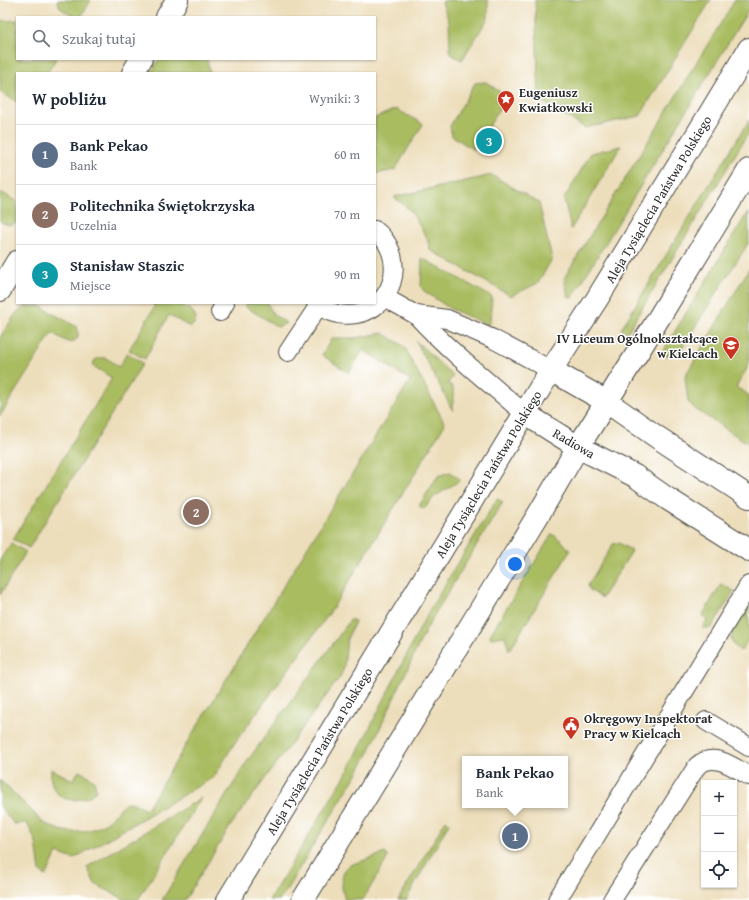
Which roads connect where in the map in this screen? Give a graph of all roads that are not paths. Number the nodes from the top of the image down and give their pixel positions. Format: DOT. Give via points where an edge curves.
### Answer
graph roads {
  1 [pos="177,0"];
  2 [pos="168,16"];
  3 [pos="749,49"];
  4 [pos="140,60"];
  5 [pos="134,72"];
  6 [pos="749,170"];
  7 [pos="376,231"];
  8 [pos="16,264"];
  9 [pos="0,290"];
  10 [pos="384,297"];
  11 [pos="318,304"];
  12 [pos="416,315"];
  13 [pos="288,352"];
  14 [pos="551,370"];
  15 [pos="607,402"];
  16 [pos="524,413"];
  17 [pos="578,447"];
  18 [pos="749,497"];
  19 [pos="749,550"];
  20 [pos="749,585"];
  21 [pos="706,721"];
  22 [pos="749,747"];
  23 [pos="749,776"];
  24 [pos="228,900"];
  25 [pos="303,900"];
  26 [pos="557,900"];
  27 [pos="612,900"];
  1 -- 2 [label="street"];
  3 -- 14 [label="street, Aleja Tysiąclecia Państwa Polskiego"];
  4 -- 5 [label="street"];
  6 -- 15 [label="street"];
  7 -- 10 [label="lane" via="388,245 393,258 394,272 391,285"];
  8 -- 9 [label="street"];
  10 -- 11 [label="lane" via="374,308 346,315 332,313"];
  10 -- 12 [label="lane, Radiowa"];
  11 -- 13 [label="lane"];
  12 -- 14 [label="lane, Radiowa" via="447,319 493,339"];
  12 -- 16 [label="lane, Radiowa" via="473,371"];
  14 -- 15 [label="street, Radiowa"];
  14 -- 16 [label="street, Aleja Tysiąclecia Państwa Polskiego"];
  15 -- 17 [label="street"];
  15 -- 18 [label="street, Radiowa"];
  16 -- 17 [label="street, Radiowa"];
  16 -- 24 [label="street, Aleja Tysiąclecia Państwa Polskiego"];
  17 -- 19 [label="street, Radiowa" via="635,476"];
  17 -- 25 [label="street"];
  20 -- 26 [label="lane"];
  21 -- 22 [label="lane"];
  23 -- 27 [label="lane" via="716,760 704,761 697,766"];
}
